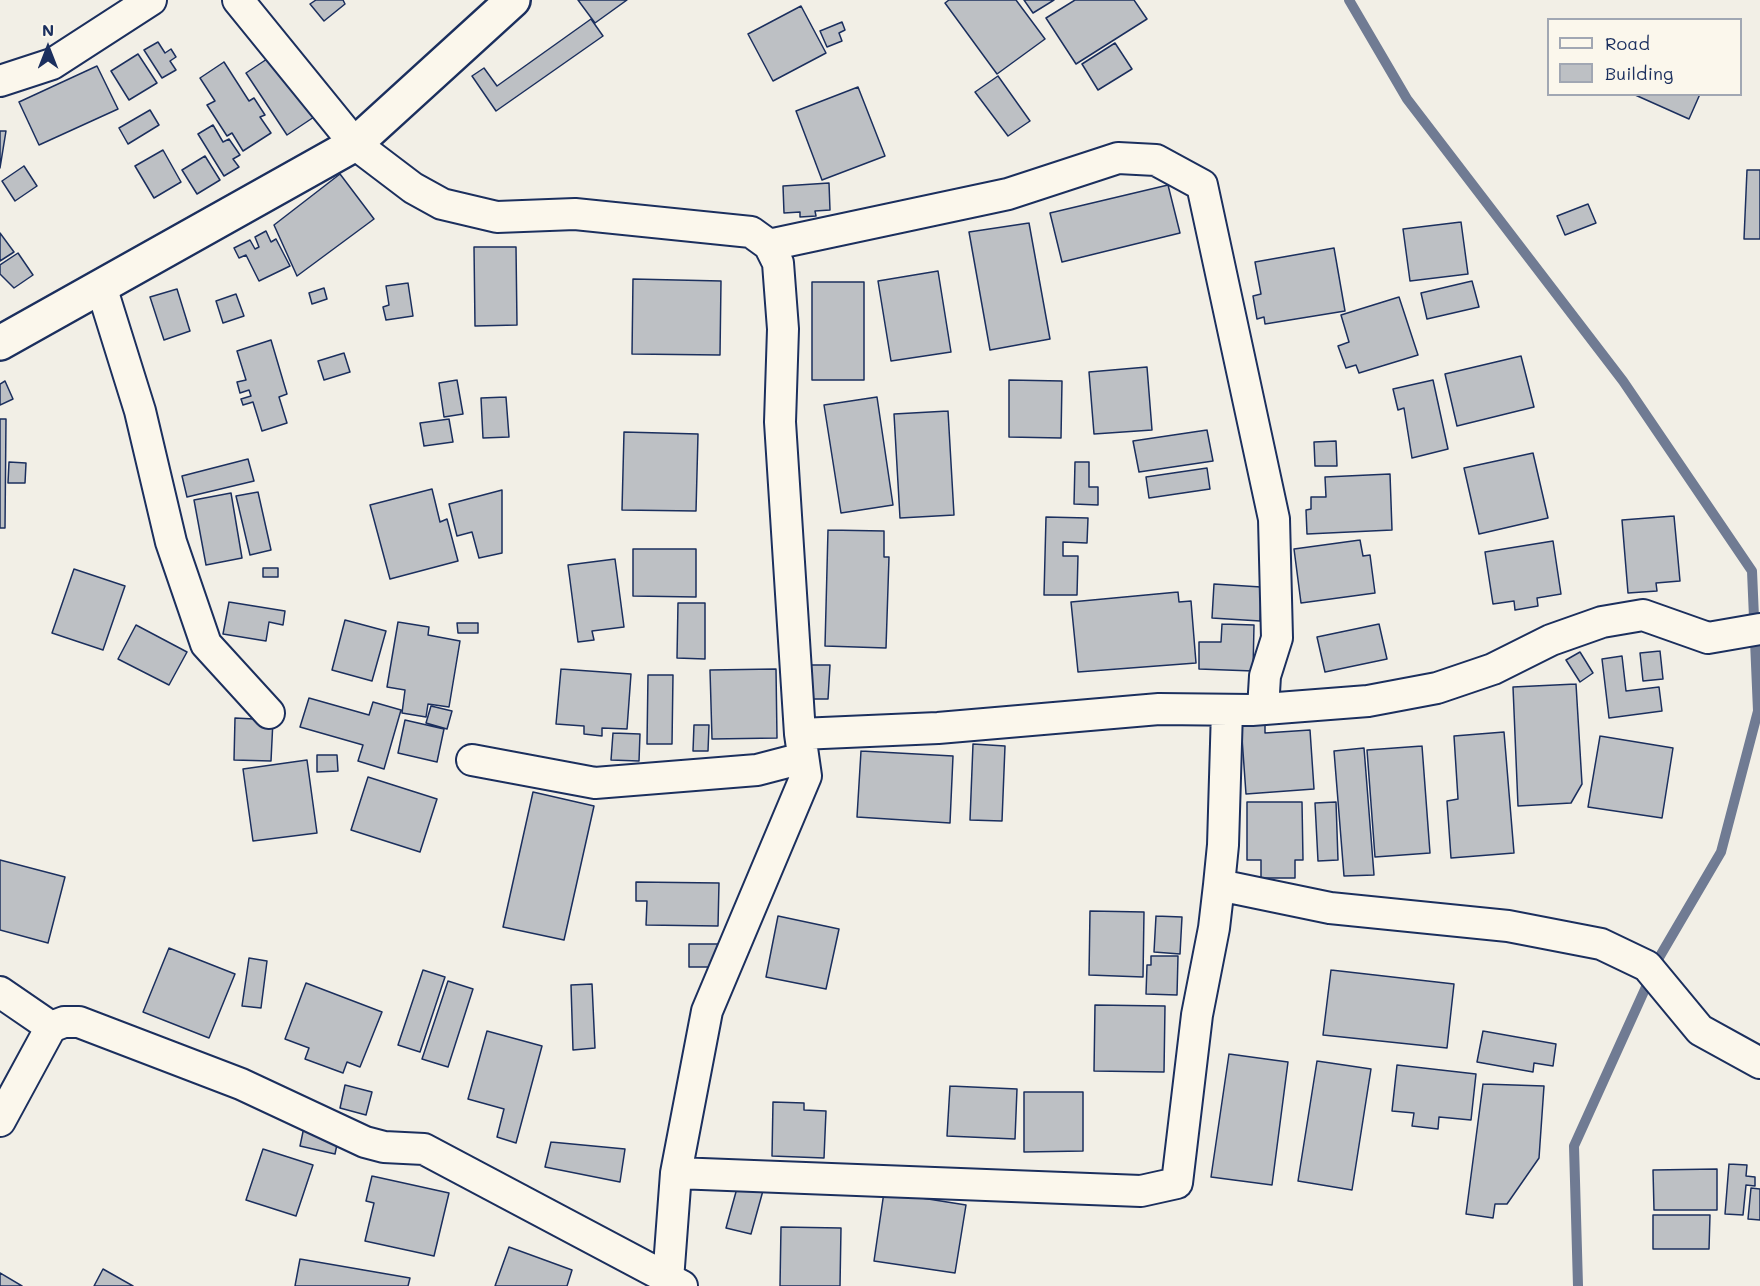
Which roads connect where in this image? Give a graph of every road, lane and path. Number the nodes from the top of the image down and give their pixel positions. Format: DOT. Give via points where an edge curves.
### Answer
graph roads {
  1 [pos="151,0"];
  2 [pos="238,0"];
  3 [pos="513,0"];
  4 [pos="0,81"];
  5 [pos="355,144"];
  6 [pos="769,245"];
  7 [pos="101,286"];
  8 [pos="0,343"];
  9 [pos="1760,629"];
  10 [pos="1263,709"];
  11 [pos="1227,710"];
  12 [pos="269,712"];
  13 [pos="802,746"];
  14 [pos="472,760"];
  15 [pos="1219,885"];
  16 [pos="0,992"];
  17 [pos="51,1027"];
  18 [pos="1760,1063"];
  19 [pos="0,1121"];
  20 [pos="676,1173"];
  21 [pos="675,1283"];
  1 -- 4 [label="street" via="52,64"];
  2 -- 5 [label="street"];
  3 -- 5 [label="street"];
  5 -- 6 [label="street" via="413,188 442,204 497,217 575,214 751,232"];
  5 -- 7 [label="street"];
  6 -- 10 [label="street" via="1008,194 1118,158 1156,160 1202,185 1274,519 1277,638 1265,676"];
  6 -- 13 [label="street" via="778,263 783,329 780,422"];
  7 -- 8 [label="street"];
  7 -- 12 [label="street" via="140,411 171,542 206,644"];
  9 -- 10 [label="street" via="1708,638 1643,615 1582,629 1493,669 1437,688 1368,701"];
  10 -- 11 [label="street"];
  11 -- 13 [label="street" via="1159,709 938,728"];
  11 -- 15 [label="street"];
  13 -- 14 [label="street" via="757,770 595,783"];
  13 -- 20 [label="street" via="806,776 707,1011"];
  15 -- 18 [label="street" via="1330,908 1508,926 1601,944 1647,966 1700,1030"];
  15 -- 20 [label="street" via="1197,1015 1177,1183 1142,1191"];
  16 -- 17 [label="street"];
  17 -- 19 [label="street"];
  17 -- 21 [label="street" via="79,1022 241,1084 365,1142 424,1149"];
  20 -- 21 [label="street"];
}
